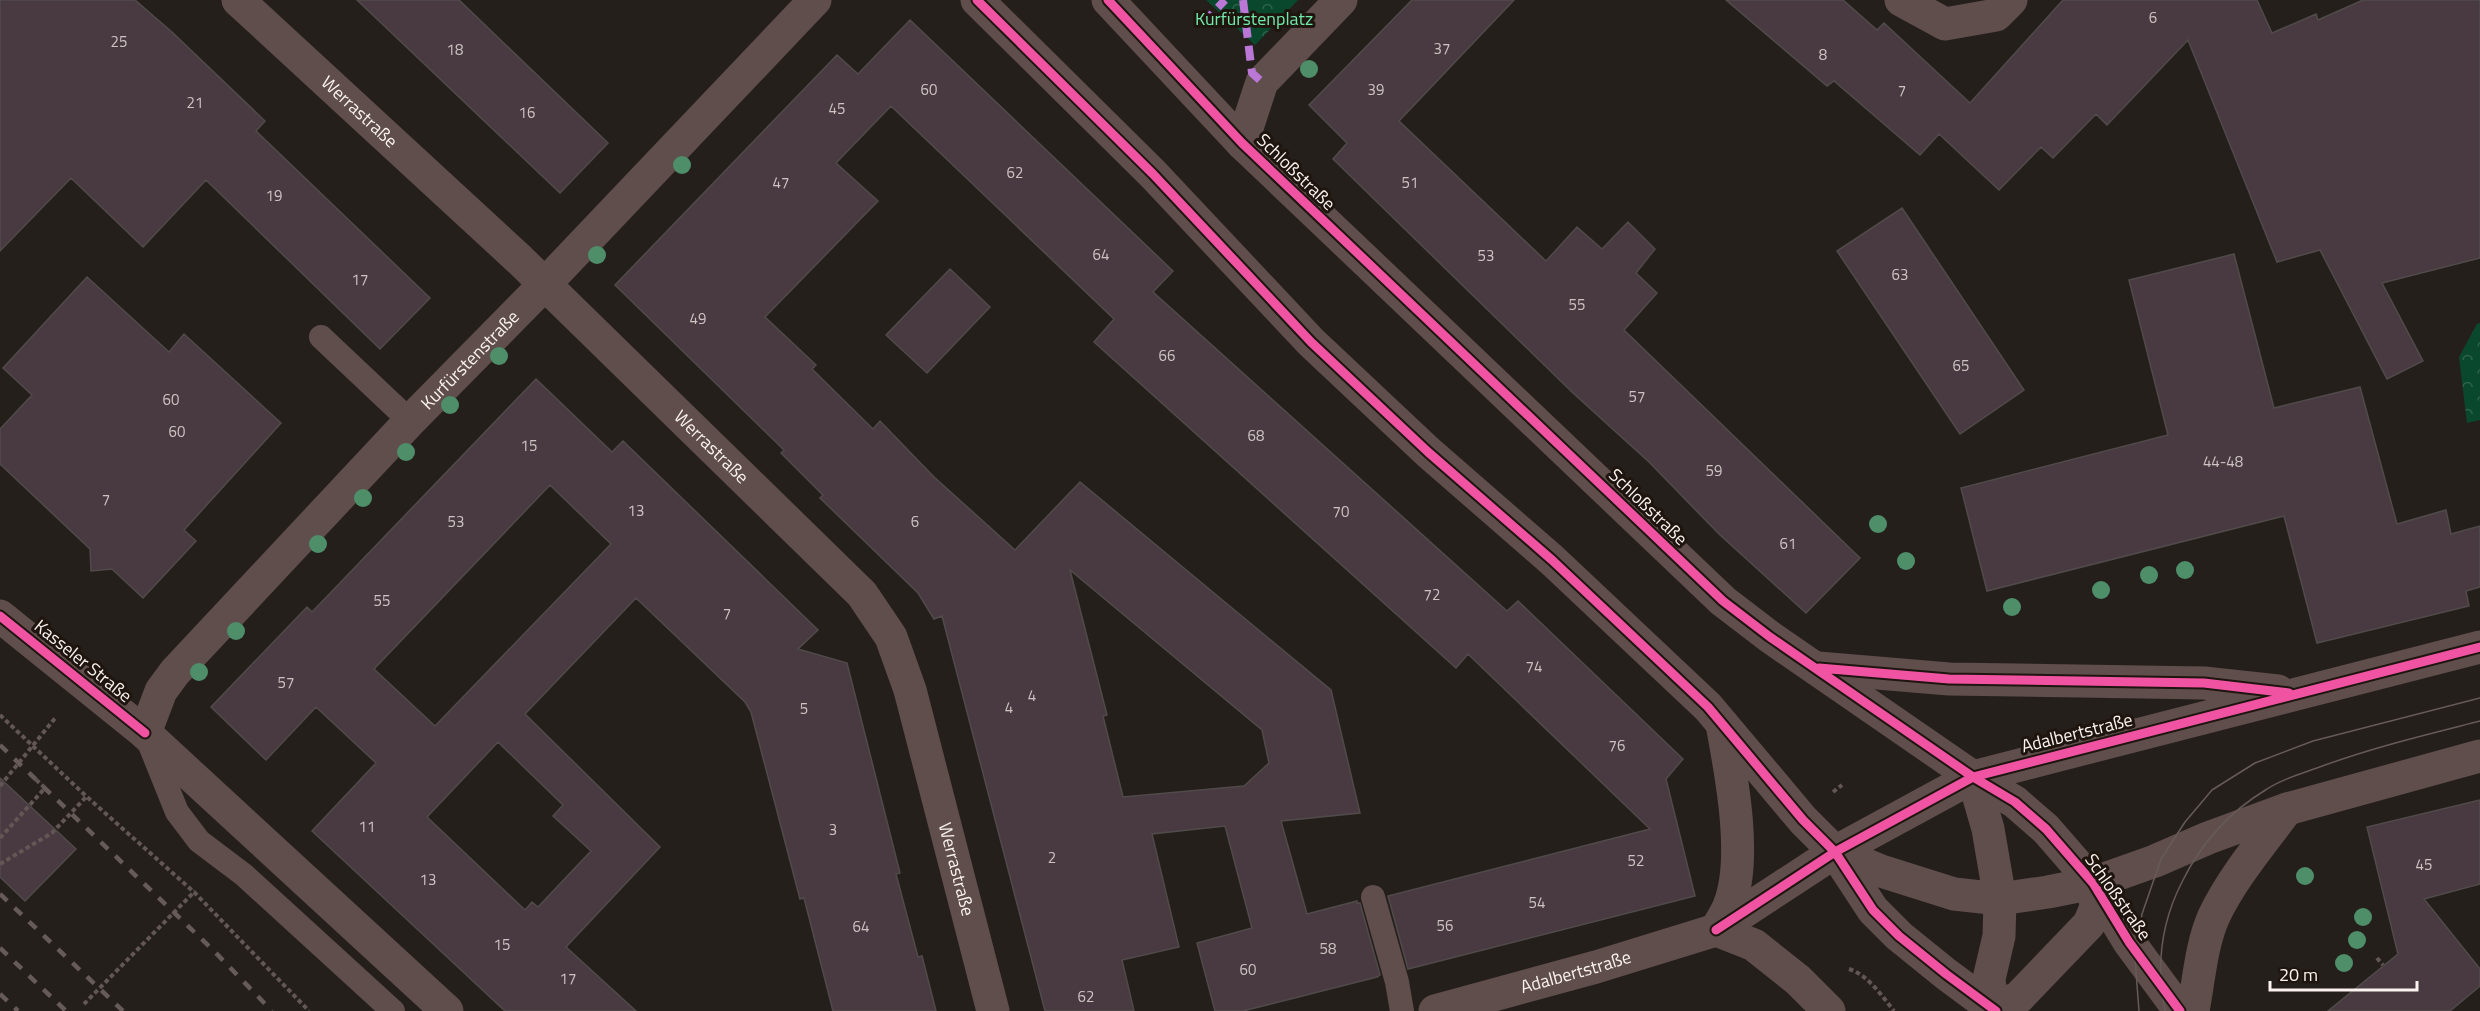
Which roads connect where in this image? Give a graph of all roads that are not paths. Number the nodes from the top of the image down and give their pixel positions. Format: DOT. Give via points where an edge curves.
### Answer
graph roads {
  1 [pos="238,0"];
  2 [pos="815,0"];
  3 [pos="977,0"];
  4 [pos="1108,0"];
  5 [pos="1341,0"];
  6 [pos="1901,0"];
  7 [pos="2011,0"];
  8 [pos="1242,143"];
  9 [pos="545,284"];
  10 [pos="321,338"];
  11 [pos="410,421"];
  12 [pos="0,616"];
  13 [pos="2480,647"];
  14 [pos="1817,668"];
  15 [pos="2298,694"];
  16 [pos="1721,722"];
  17 [pos="145,733"];
  18 [pos="2480,756"];
  19 [pos="1974,777"];
  20 [pos="2287,809"];
  21 [pos="1835,852"];
  22 [pos="2093,883"];
  23 [pos="1373,897"];
  24 [pos="2000,899"];
  25 [pos="1716,930"];
  26 [pos="1993,1010"];
  27 [pos="393,1011"];
  28 [pos="447,1011"];
  29 [pos="993,1011"];
  30 [pos="1402,1011"];
  31 [pos="1435,1011"];
  32 [pos="1829,1011"];
  33 [pos="2181,1011"];
  34 [pos="2193,1011"];
  1 -- 9 [label="street, Werrastraße"];
  2 -- 9 [label="street, Kurfürstenstraße"];
  3 -- 16 [label="street" via="1153,174 1311,342 1428,452 1552,560"];
  4 -- 8 [label="street, Schloßstraße"];
  5 -- 8 [label="street" via="1262,82"];
  6 -- 7 [label="street" via="1945,24 1996,15"];
  8 -- 14 [label="street, Schloßstraße" via="1723,602"];
  9 -- 11 [label="street, Kurfürstenstraße"];
  9 -- 29 [label="street, Werrastraße" via="844,575 891,637 916,713"];
  10 -- 11 [label="lane"];
  11 -- 17 [label="street, Kurfürstenstraße" via="175,672 161,691"];
  12 -- 17 [label="street, Kasseler Straße"];
  13 -- 15 [label="street, Adalbertstraße"];
  14 -- 15 [label="street" via="1949,679 2204,683"];
  14 -- 19 [label="street, Schloßstraße"];
  15 -- 19 [label="street, Adalbertstraße"];
  16 -- 21 [label="street"];
  16 -- 25 [label="street" via="1734,788 1736,871 1729,906"];
  17 -- 27 [label="lane" via="177,812 199,841 244,874"];
  17 -- 28 [label="street, Kasseler Straße"];
  18 -- 20 [label="street"];
  19 -- 21 [label="street, Adalbertstraße"];
  19 -- 22 [label="street, Schloßstraße" via="2015,802 2046,829"];
  19 -- 24 [label="street"];
  20 -- 22 [label="street"];
  20 -- 34 [label="street" via="2214,917"];
  21 -- 24 [label="street" via="1927,887"];
  21 -- 25 [label="street, Adalbertstraße"];
  21 -- 26 [label="street" via="1873,910 1899,936"];
  22 -- 24 [label="street"];
  22 -- 26 [label="street" via="2096,907 2089,924 2019,997"];
  22 -- 33 [label="street, Schloßstraße" via="2129,942"];
  23 -- 30 [label="lane"];
  24 -- 26 [label="street" via="1999,936 1989,979"];
  25 -- 31 [label="street, Adalbertstraße"];
  25 -- 32 [label="street" via="1754,945"];
}
